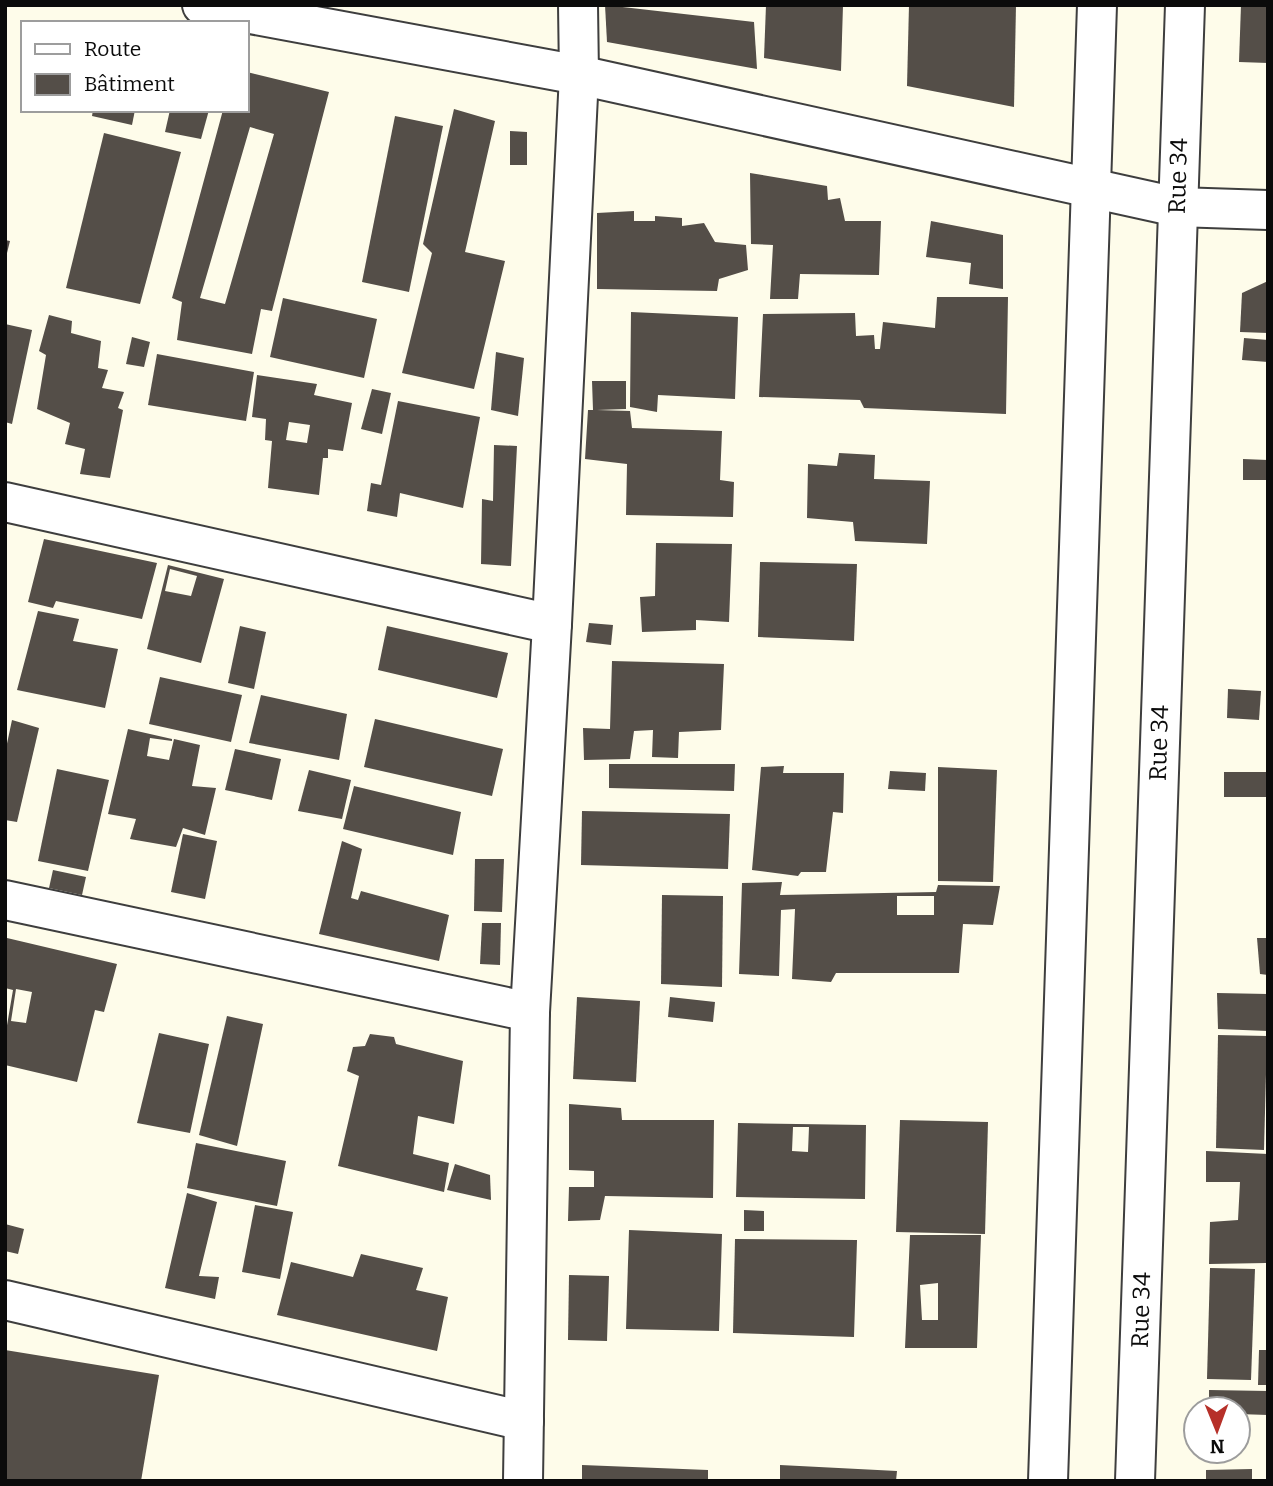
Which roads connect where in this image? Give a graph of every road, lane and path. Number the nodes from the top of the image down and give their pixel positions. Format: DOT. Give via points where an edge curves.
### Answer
graph roads {
  1 [pos="202,5"];
  2 [pos="578,5"];
  3 [pos="1097,5"];
  4 [pos="1185,5"];
  5 [pos="579,75"];
  6 [pos="1090,188"];
  7 [pos="1177,207"];
  8 [pos="1268,209"];
  9 [pos="5,502"];
  10 [pos="552,624"];
  11 [pos="5,900"];
  12 [pos="530,1012"];
  13 [pos="5,1300"];
  14 [pos="524,1421"];
  15 [pos="523,1481"];
  16 [pos="1048,1481"];
  17 [pos="1135,1481"];
  1 -- 5 [label="street"];
  2 -- 5 [label="street"];
  3 -- 6 [label="street"];
  4 -- 7 [label="street, Rue 34"];
  5 -- 6 [label="street"];
  5 -- 10 [label="street"];
  6 -- 7 [label="street"];
  6 -- 16 [label="street"];
  7 -- 8 [label="street"];
  7 -- 17 [label="street, Rue 34"];
  9 -- 10 [label="street"];
  10 -- 12 [label="street"];
  11 -- 12 [label="street"];
  12 -- 14 [label="street"];
  13 -- 14 [label="street"];
  14 -- 15 [label="street"];
}
